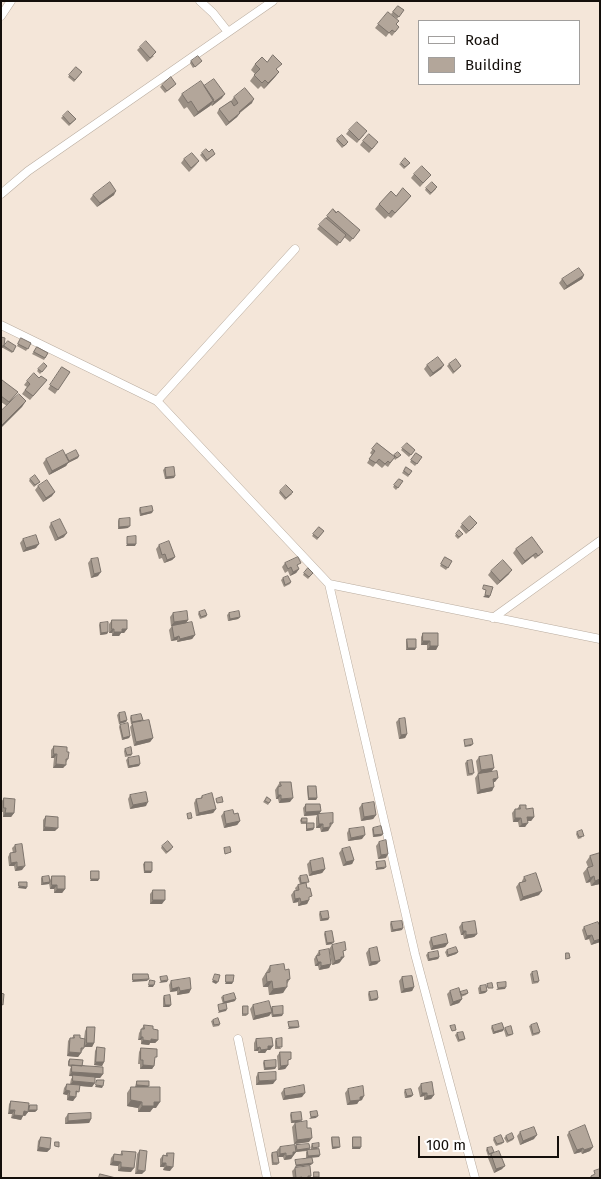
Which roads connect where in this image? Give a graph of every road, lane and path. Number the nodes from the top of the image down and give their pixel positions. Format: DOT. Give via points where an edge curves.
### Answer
graph roads {
  1 [pos="12,1"];
  2 [pos="200,1"];
  3 [pos="273,1"];
  4 [pos="1,16"];
  5 [pos="228,32"];
  6 [pos="1,194"];
  7 [pos="295,249"];
  8 [pos="1,325"];
  9 [pos="158,401"];
  10 [pos="600,541"];
  11 [pos="329,584"];
  12 [pos="493,618"];
  13 [pos="600,639"];
  14 [pos="238,1039"];
  15 [pos="267,1178"];
  16 [pos="475,1178"];
  1 -- 4 [label="street"];
  2 -- 5 [label="street"];
  3 -- 5 [label="street"];
  5 -- 6 [label="street" via="28,171"];
  7 -- 9 [label="street"];
  8 -- 9 [label="street"];
  9 -- 11 [label="street"];
  10 -- 12 [label="street"];
  11 -- 12 [label="street"];
  11 -- 16 [label="street" via="415,954"];
  12 -- 13 [label="street"];
  14 -- 15 [label="street"];
}
